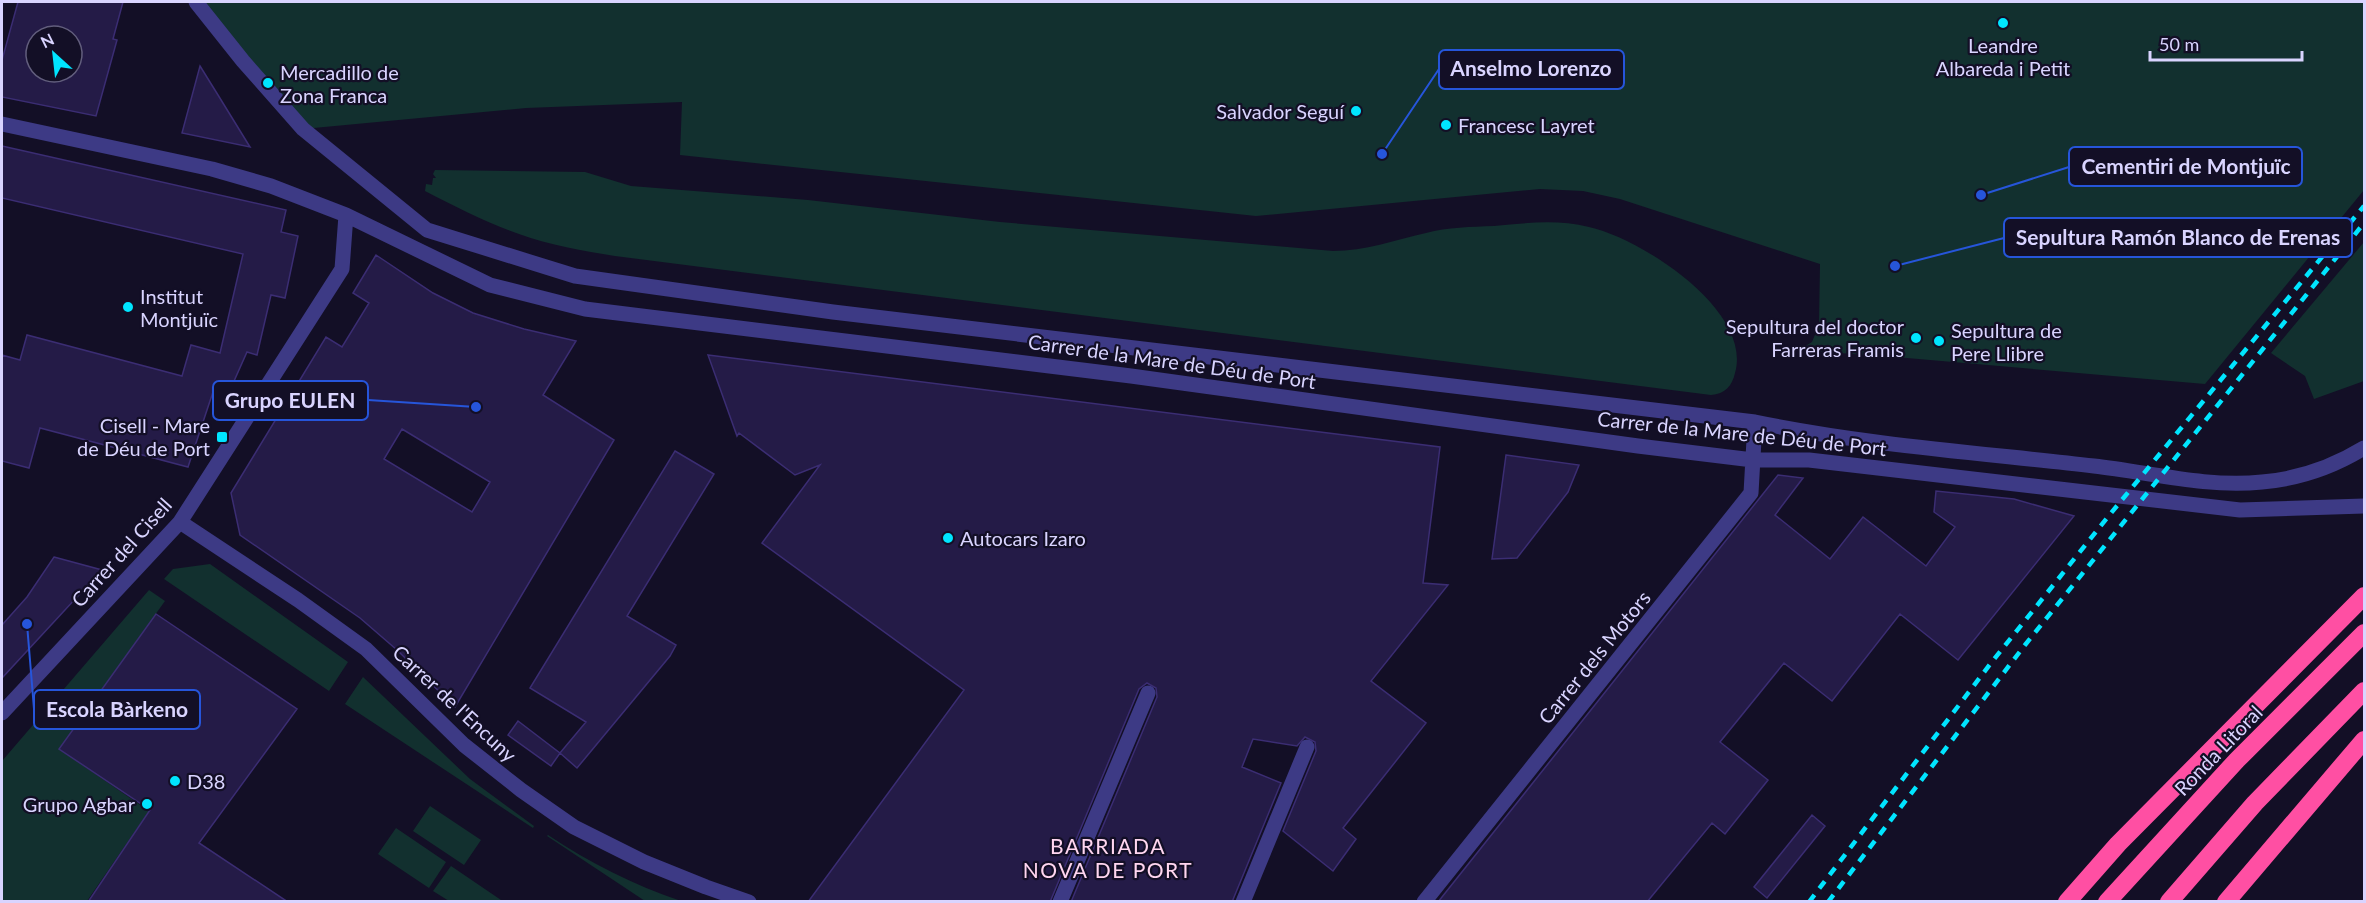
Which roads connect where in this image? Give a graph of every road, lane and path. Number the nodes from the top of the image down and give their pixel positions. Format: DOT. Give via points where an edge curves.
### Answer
graph roads {
  1 [pos="196,2"];
  2 [pos="2,123"];
  3 [pos="346,215"];
  4 [pos="1755,422"];
  5 [pos="2364,448"];
  6 [pos="1753,460"];
  7 [pos="2364,506"];
  8 [pos="180,522"];
  9 [pos="2364,596"];
  10 [pos="2364,633"];
  11 [pos="2364,691"];
  12 [pos="1148,693"];
  13 [pos="2,713"];
  14 [pos="2364,740"];
  15 [pos="1307,747"];
  16 [pos="749,902"];
  17 [pos="1060,902"];
  18 [pos="1243,902"];
  19 [pos="1424,902"];
  20 [pos="2067,902"];
  21 [pos="2107,902"];
  22 [pos="2169,902"];
  23 [pos="2226,902"];
  1 -- 4 [label="street, Carrer de la Mare de Déu de Port" via="303,129 427,230 575,276 845,313"];
  2 -- 3 [label="street, Carrer de la Mare de Déu de Port" via="212,169 271,186"];
  3 -- 6 [label="street, Carrer de la Mare de Déu de Port" via="490,285 585,309 1131,376"];
  3 -- 8 [label="street, Carrer del Cisell" via="342,269"];
  4 -- 5 [label="street, Carrer de la Mare de Déu de Port" via="1812,434 2239,484 2286,479 2339,462"];
  4 -- 6 [label="street, Carrer dels Motors"];
  6 -- 7 [label="street, Carrer de la Mare de Déu de Port" via="1809,460 2240,510"];
  6 -- 19 [label="street, Carrer dels Motors" via="1751,493"];
  8 -- 13 [label="street, Carrer del Cisell"];
  8 -- 16 [label="street, Carrer de l'Encuny" via="366,650 464,745 574,826 644,862"];
  9 -- 20 [label="highway" via="2118,844"];
  10 -- 21 [label="highway, Ronda Litoral" via="2237,760"];
  11 -- 22 [label="highway" via="2255,803"];
  12 -- 17 [label="street"];
  14 -- 23 [label="highway"];
  15 -- 18 [label="street"];
}
